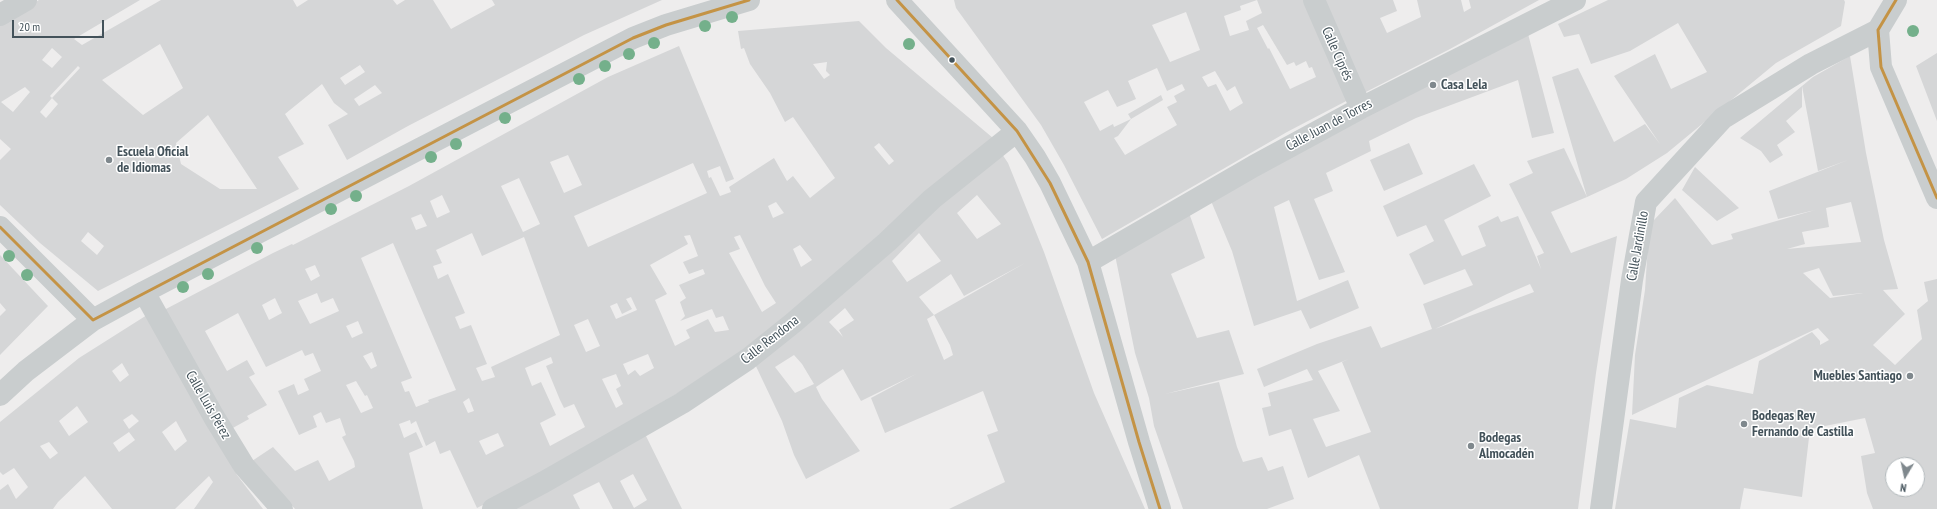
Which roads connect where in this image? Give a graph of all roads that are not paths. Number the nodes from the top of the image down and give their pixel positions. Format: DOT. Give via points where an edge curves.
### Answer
graph roads {
  1 [pos="26,0"];
  2 [pos="749,0"];
  3 [pos="897,0"];
  4 [pos="1314,0"];
  5 [pos="1575,0"];
  6 [pos="1896,0"];
  7 [pos="0,15"];
  8 [pos="1878,30"];
  9 [pos="1361,108"];
  10 [pos="1017,130"];
  11 [pos="1937,198"];
  12 [pos="0,227"];
  13 [pos="1088,262"];
  14 [pos="144,292"];
  15 [pos="93,320"];
  16 [pos="0,395"];
  17 [pos="282,509"];
  18 [pos="493,509"];
  19 [pos="1160,509"];
  20 [pos="1600,509"];
  1 -- 7 [label="street"];
  2 -- 14 [label="street" via="666,25 633,38"];
  3 -- 10 [label="street"];
  4 -- 9 [label="street, Calle Ciprés"];
  5 -- 9 [label="street, Calle Juan de Torres"];
  6 -- 8 [label="street"];
  8 -- 11 [label="street" via="1881,67"];
  8 -- 20 [label="street, Calle Jardinillo" via="1811,64 1723,118 1646,202 1632,280"];
  9 -- 13 [label="street, Calle Juan de Torres" via="1254,166"];
  10 -- 13 [label="street" via="1050,183"];
  10 -- 18 [label="street, Calle Rendona" via="932,199 887,242 793,323 748,358 682,403"];
  12 -- 15 [label="street"];
  13 -- 19 [label="street"];
  14 -- 15 [label="street"];
  14 -- 17 [label="street, Calle Luis Pérez" via="244,466"];
  15 -- 16 [label="street" via="26,371"];
}
